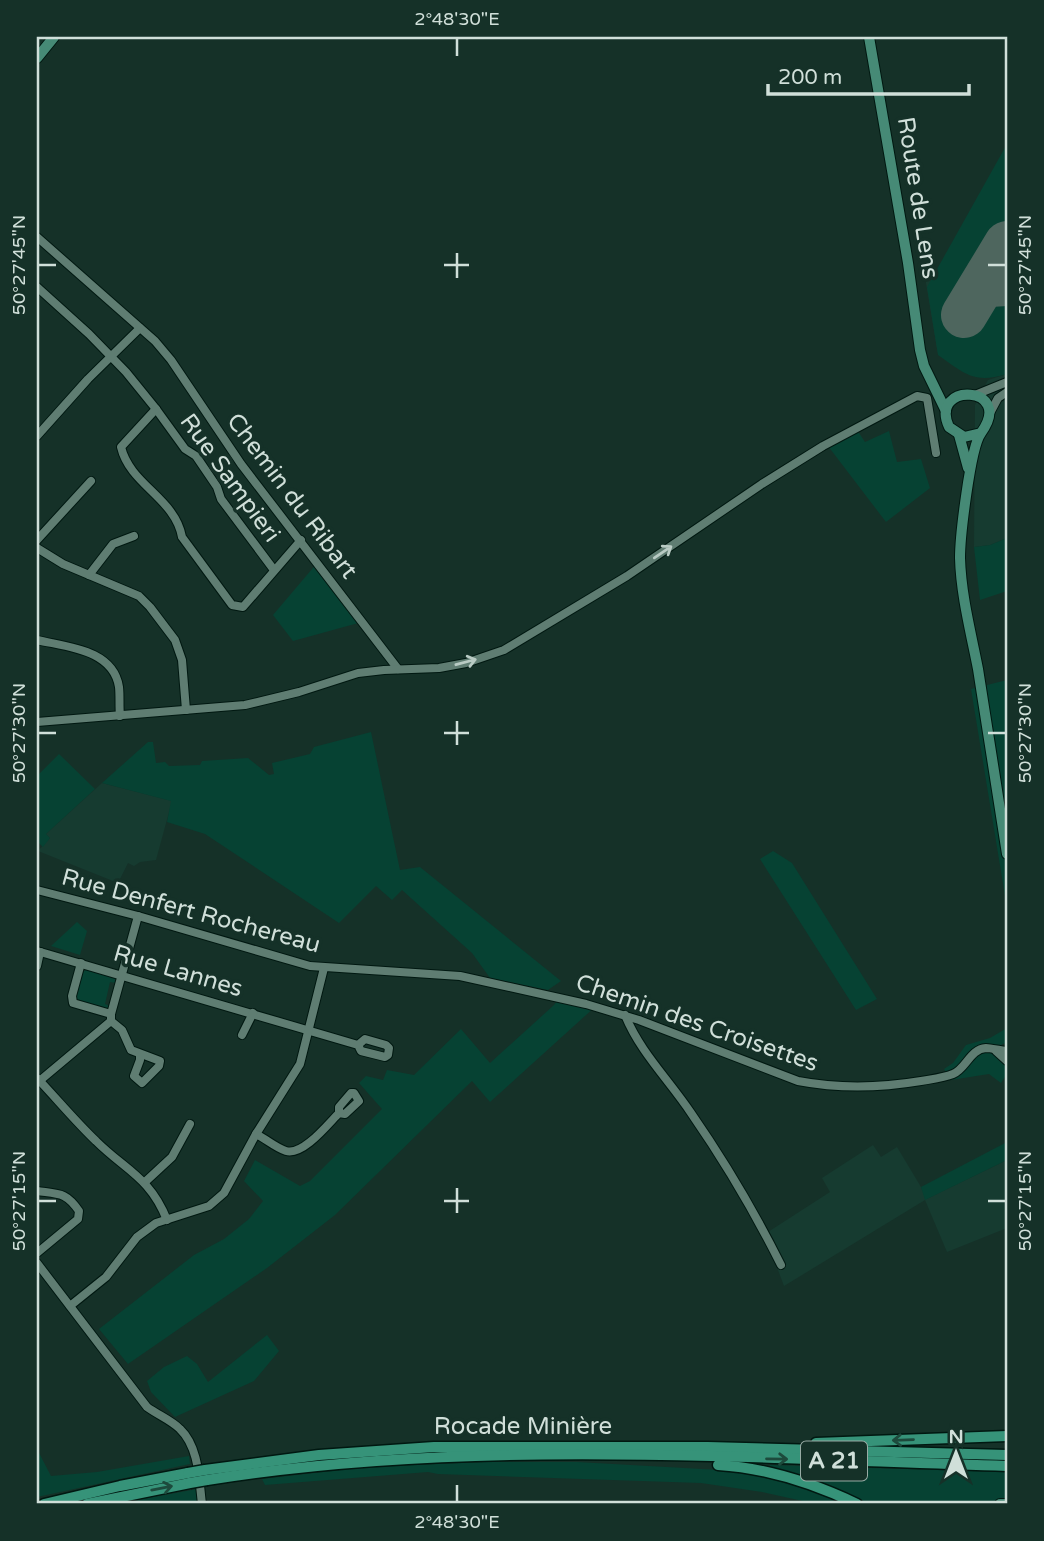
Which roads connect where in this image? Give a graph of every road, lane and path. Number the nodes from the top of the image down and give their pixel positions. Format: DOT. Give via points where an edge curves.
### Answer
graph roads {
  1 [pos="54,37"];
  2 [pos="870,37"];
  3 [pos="37,58"];
  4 [pos="37,237"];
  5 [pos="37,287"];
  6 [pos="44,294"];
  7 [pos="37,303"];
  8 [pos="140,328"];
  9 [pos="112,358"];
  10 [pos="924,366"];
  11 [pos="1007,382"];
  12 [pos="1007,392"];
  13 [pos="959,395"];
  14 [pos="975,395"];
  15 [pos="156,409"];
  16 [pos="990,413"];
  17 [pos="946,416"];
  18 [pos="931,423"];
  19 [pos="981,433"];
  20 [pos="959,435"];
  21 [pos="37,436"];
  22 [pos="936,453"];
  23 [pos="969,477"];
  24 [pos="91,481"];
  25 [pos="134,536"];
  26 [pos="37,540"];
  27 [pos="301,540"];
  28 [pos="37,548"];
  29 [pos="274,570"];
  30 [pos="89,575"];
  31 [pos="37,640"];
  32 [pos="398,669"];
  33 [pos="186,710"];
  34 [pos="120,716"];
  35 [pos="37,722"];
  36 [pos="1007,854"];
  37 [pos="37,890"];
  38 [pos="138,916"];
  39 [pos="38,951"];
  40 [pos="81,964"];
  41 [pos="37,967"];
  42 [pos="324,968"];
  43 [pos="122,975"];
  44 [pos="460,976"];
  45 [pos="253,1013"];
  46 [pos="625,1015"];
  47 [pos="111,1017"];
  48 [pos="308,1031"];
  49 [pos="242,1035"];
  50 [pos="358,1045"];
  51 [pos="996,1051"];
  52 [pos="1007,1051"];
  53 [pos="140,1054"];
  54 [pos="1007,1061"];
  55 [pos="38,1080"];
  56 [pos="340,1113"];
  57 [pos="190,1124"];
  58 [pos="256,1134"];
  59 [pos="145,1182"];
  60 [pos="37,1191"];
  61 [pos="167,1220"];
  62 [pos="37,1253"];
  63 [pos="37,1264"];
  64 [pos="781,1265"];
  65 [pos="70,1306"];
  66 [pos="1007,1436"];
  67 [pos="708,1447"];
  68 [pos="1007,1455"];
  69 [pos="660,1457"];
  70 [pos="1007,1466"];
  71 [pos="206,1475"];
  72 [pos="189,1478"];
  73 [pos="44,1504"];
  74 [pos="87,1504"];
  75 [pos="202,1504"];
  76 [pos="857,1504"];
  77 [pos="1000,1504"];
  78 [pos="1007,1504"];
  1 -- 3 [label="main road"];
  2 -- 10 [label="main road, Route de Lens"];
  4 -- 8 [label="street, Chemin du Ribart"];
  5 -- 6 [label="street, Rue Sampieri"];
  6 -- 7 [label="street"];
  6 -- 9 [label="street, Rue Sampieri"];
  8 -- 9 [label="street"];
  8 -- 27 [label="street, Chemin du Ribart" via="171,360 241,464"];
  9 -- 15 [label="street, Rue Sampieri"];
  9 -- 21 [label="street"];
  10 -- 13 [label="main road" via="942,388"];
  10 -- 17 [label="main road, Route de Lens"];
  11 -- 14 [label="street"];
  12 -- 16 [label="street"];
  13 -- 14 [label="main road"];
  13 -- 17 [label="main road"];
  14 -- 16 [label="main road" via="985,401"];
  15 -- 29 [label="street, Rue Sampieri" via="185,449 196,456 220,499"];
  15 -- 29 [label="street, Rue Sampieri" via="121,447 123,457 147,489 161,498 180,525 182,537 232,605 243,607"];
  16 -- 19 [label="main road"];
  17 -- 18 [label="street"];
  17 -- 20 [label="main road" via="949,427"];
  18 -- 22 [label="street"];
  32 -- 18 [label="street, one-way" via="439,668 504,650 627,576 762,484 921,395 927,398"];
  19 -- 20 [label="main road"];
  19 -- 23 [label="main road"];
  20 -- 23 [label="main road"];
  23 -- 36 [label="main road" via="962,579"];
  24 -- 26 [label="street"];
  25 -- 30 [label="street" via="113,544"];
  27 -- 29 [label="street, Rue Sampieri"];
  27 -- 32 [label="street, Chemin du Ribart"];
  28 -- 30 [label="street"];
  30 -- 33 [label="street" via="139,596 175,640 182,660"];
  31 -- 34 [label="street" via="96,655 107,663 119,687"];
  32 -- 33 [label="street" via="341,677 265,701"];
  33 -- 34 [label="street"];
  34 -- 35 [label="street"];
  37 -- 38 [label="street, Rue Denfert Rochereau"];
  38 -- 42 [label="street, Rue Denfert Rochereau"];
  38 -- 43 [label="street"];
  39 -- 40 [label="street, Rue Lannes"];
  39 -- 41 [label="street"];
  40 -- 43 [label="street, Rue Lannes"];
  40 -- 47 [label="street" via="74,1003"];
  42 -- 44 [label="street, Rue Denfert Rochereau"];
  42 -- 48 [label="street"];
  43 -- 45 [label="street, Rue Lannes"];
  43 -- 47 [label="street"];
  44 -- 46 [label="street, Chemin des Croisettes"];
  45 -- 48 [label="street, Rue Lannes"];
  45 -- 49 [label="street"];
  46 -- 51 [label="street, Chemin des Croisettes" via="797,1081 823,1086 889,1087 945,1077 958,1072 977,1051"];
  46 -- 64 [label="street" via="641,1045 726,1164"];
  47 -- 53 [label="street" via="131,1050"];
  47 -- 55 [label="street"];
  48 -- 50 [label="street, Rue Lannes"];
  48 -- 58 [label="street" via="300,1064"];
  51 -- 52 [label="street"];
  51 -- 54 [label="street"];
  55 -- 59 [label="street" via="104,1149"];
  56 -- 58 [label="street" via="296,1151 286,1151"];
  57 -- 59 [label="street" via="172,1157"];
  58 -- 61 [label="street" via="218,1198 209,1206"];
  59 -- 61 [label="street"];
  60 -- 62 [label="street" via="70,1198 79,1211 78,1219"];
  61 -- 65 [label="street" via="137,1237 106,1277"];
  63 -- 65 [label="street"];
  65 -- 75 [label="street" via="147,1407 188,1438"];
  66 -- 67 [label="highway, one-way"];
  67 -- 68 [label="highway, Rocade Minière / A 21"];
  67 -- 71 [label="highway, Rocade Minière / A 21" via="434,1447 300,1457"];
  69 -- 70 [label="highway, Rocade Minière / A 21, one-way"];
  69 -- 71 [label="highway, Rocade Minière / A 21" via="397,1459"];
  69 -- 76 [label="highway" via="773,1472"];
  71 -- 72 [label="highway, Rocade Minière / A 21, bridge"];
  72 -- 73 [label="highway, Rocade Minière / A 21" via="120,1486"];
  74 -- 72 [label="highway, Rocade Minière / A 21, one-way"];
  77 -- 78 [label="main road"];
}
